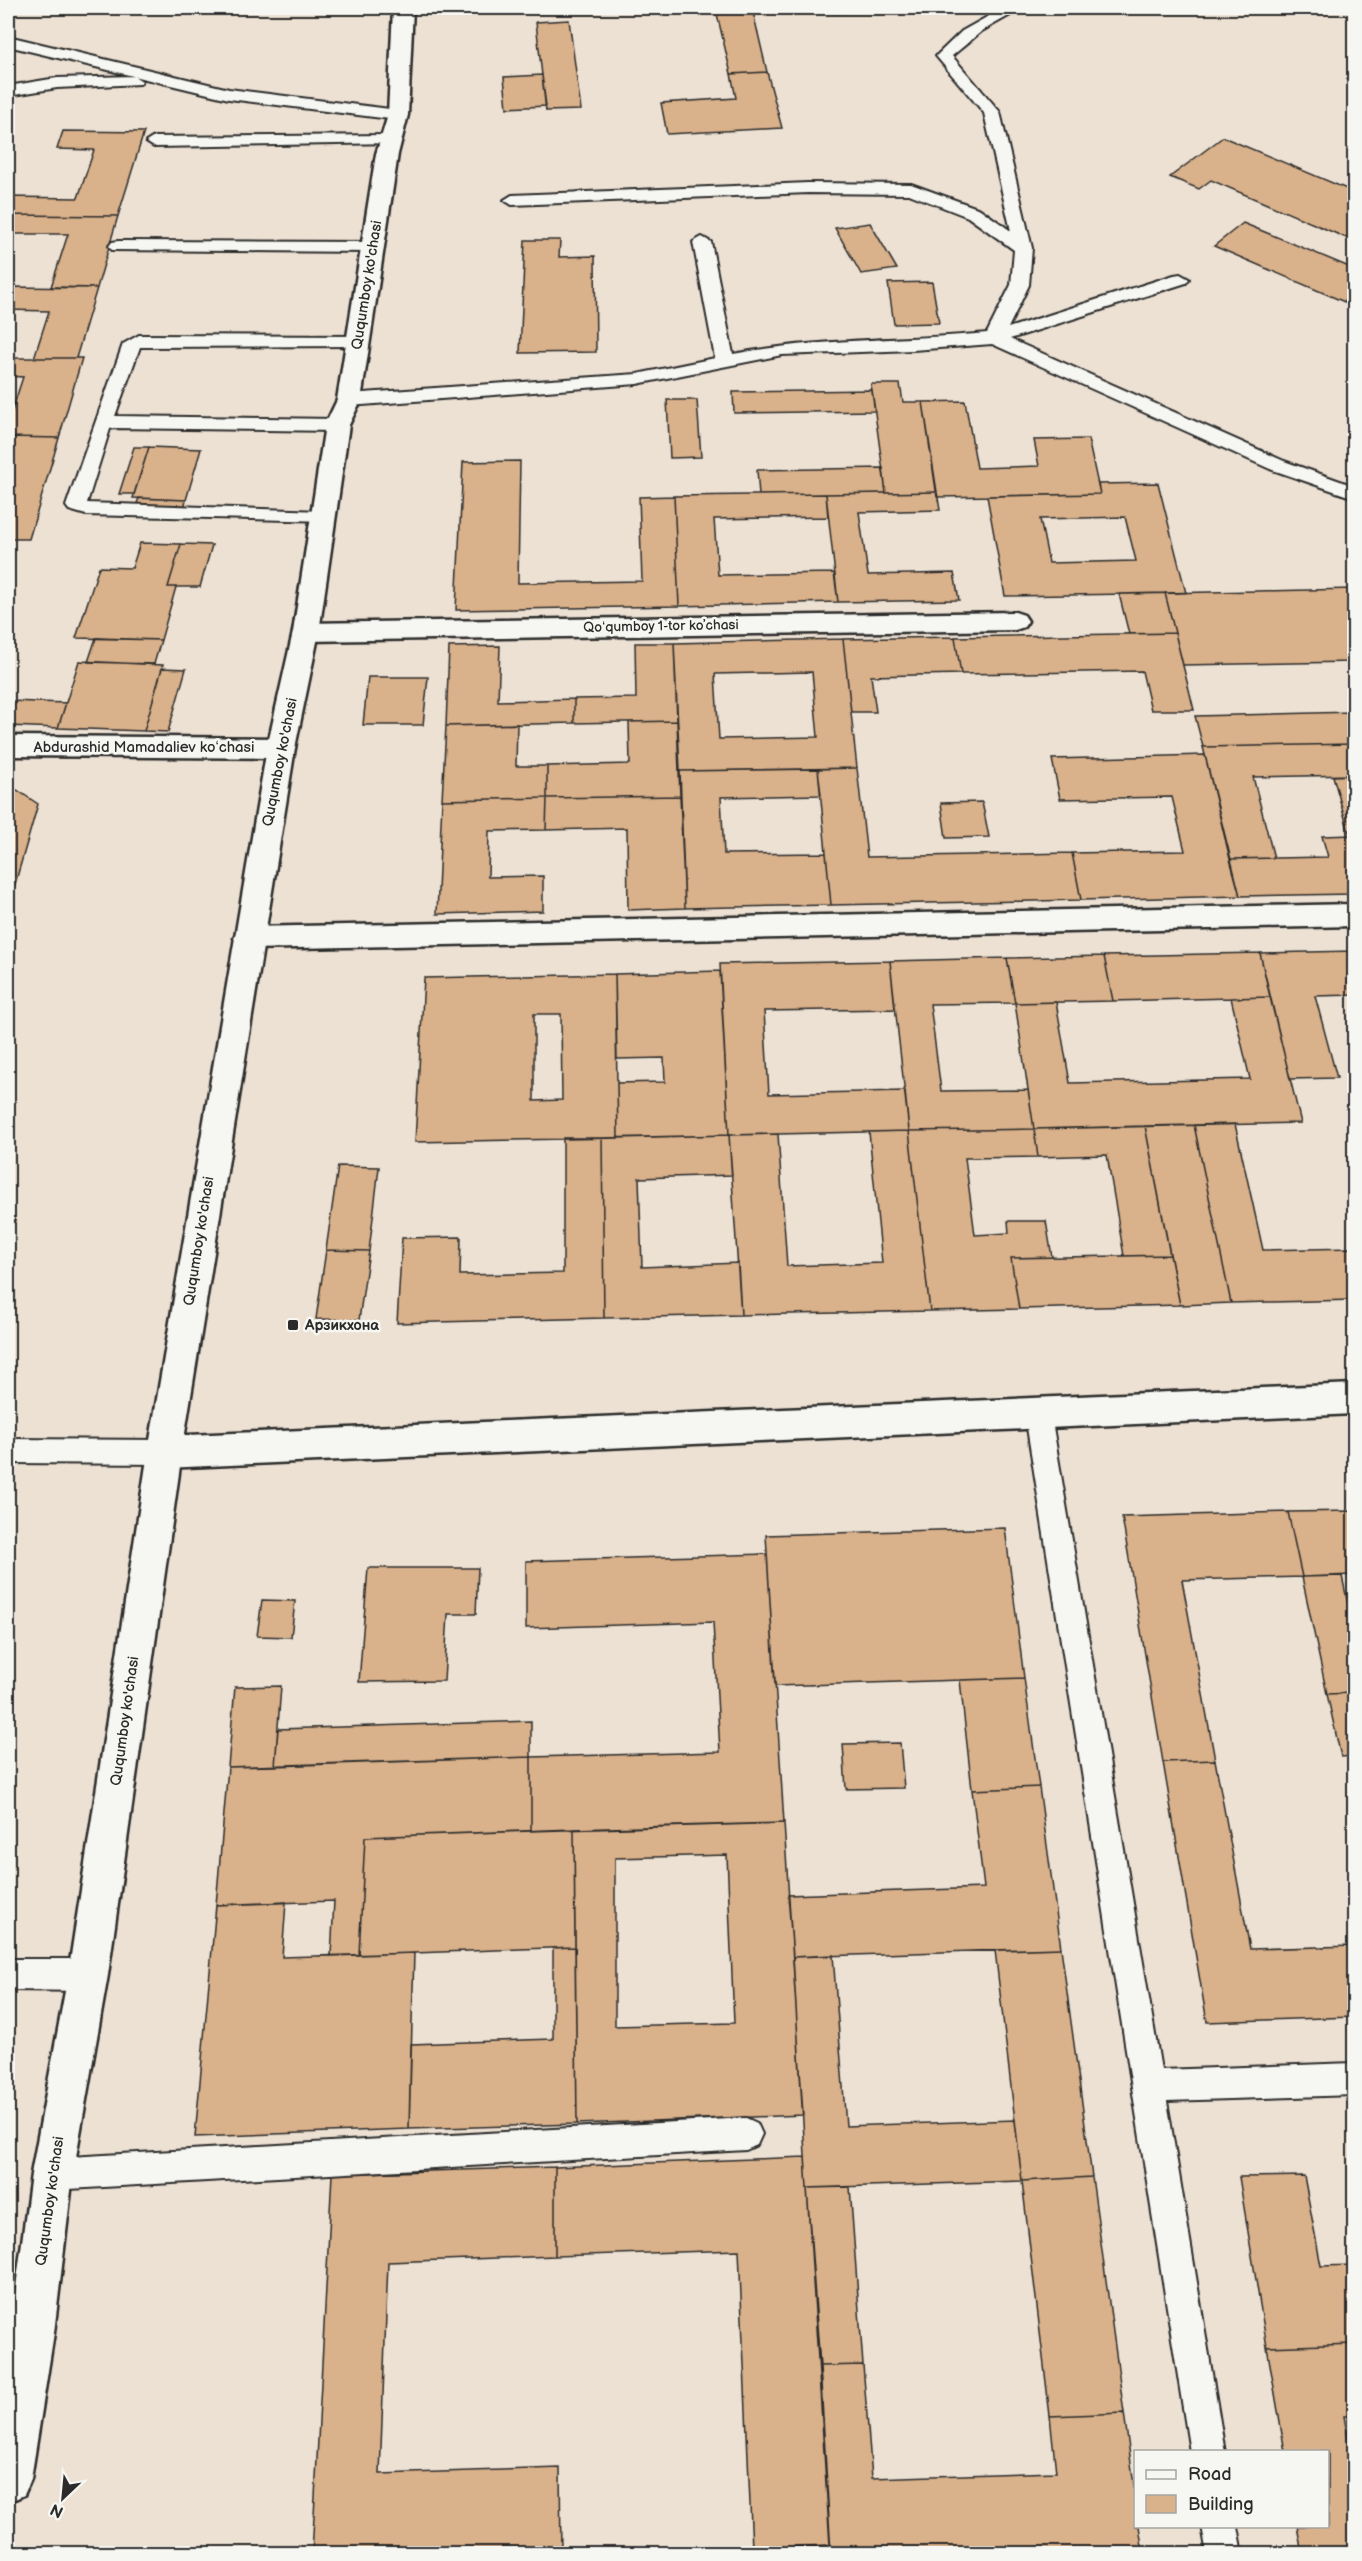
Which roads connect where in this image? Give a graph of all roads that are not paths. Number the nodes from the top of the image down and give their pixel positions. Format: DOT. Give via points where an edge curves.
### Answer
graph roads {
  1 [pos="404,8"];
  2 [pos="1016,8"];
  3 [pos="8,41"];
  4 [pos="167,80"];
  5 [pos="8,91"];
  6 [pos="394,128"];
  7 [pos="153,142"];
  8 [pos="512,200"];
  9 [pos="702,242"];
  10 [pos="118,246"];
  11 [pos="373,247"];
  12 [pos="1023,248"];
  13 [pos="1180,279"];
  14 [pos="994,338"];
  15 [pos="359,341"];
  16 [pos="725,362"];
  17 [pos="343,413"];
  18 [pos="102,426"];
  19 [pos="1354,492"];
  20 [pos="323,517"];
  21 [pos="1015,621"];
  22 [pos="306,632"];
  23 [pos="8,746"];
  24 [pos="281,748"];
  25 [pos="1354,915"];
  26 [pos="249,938"];
  27 [pos="1354,1398"];
  28 [pos="1038,1415"];
  29 [pos="8,1450"];
  30 [pos="165,1452"];
  31 [pos="8,1975"];
  32 [pos="88,1975"];
  33 [pos="1354,2079"];
  34 [pos="1150,2086"];
  35 [pos="746,2134"];
  36 [pos="52,2174"];
  37 [pos="1208,2450"];
  38 [pos="8,2479"];
  39 [pos="1220,2528"];
  40 [pos="1225,2553"];
  1 -- 6 [label="street, Ququmboy ko'chasi"];
  2 -- 12 [label="lane" via="999,14 954,43 944,56 992,112"];
  3 -- 4 [label="lane"];
  4 -- 5 [label="lane" via="57,83"];
  4 -- 6 [label="lane"];
  6 -- 7 [label="lane"];
  6 -- 11 [label="street, Ququmboy ko'chasi"];
  8 -- 12 [label="lane" via="808,188 911,189 975,213"];
  9 -- 16 [label="lane"];
  10 -- 11 [label="lane"];
  11 -- 15 [label="street, Ququmboy ko'chasi"];
  12 -- 14 [label="lane" via="1020,285"];
  13 -- 14 [label="lane"];
  14 -- 16 [label="lane" via="782,351"];
  14 -- 19 [label="lane" via="1277,465"];
  15 -- 17 [label="street, Ququmboy ko'chasi"];
  15 -- 18 [label="lane" via="139,340 132,344"];
  16 -- 17 [label="lane" via="637,379"];
  17 -- 18 [label="lane" via="112,422"];
  17 -- 20 [label="street, Ququmboy ko'chasi"];
  18 -- 20 [label="lane" via="76,506"];
  20 -- 22 [label="street, Ququmboy ko'chasi"];
  21 -- 22 [label="street, Qoʻqumboy 1-tor koʼchasi"];
  22 -- 24 [label="street, Ququmboy ko'chasi"];
  23 -- 24 [label="street, Abdurashid Mamadaliev koʻchasi"];
  24 -- 26 [label="street, Ququmboy ko'chasi"];
  25 -- 26 [label="street"];
  26 -- 30 [label="street, Ququmboy ko'chasi"];
  27 -- 28 [label="street"];
  28 -- 30 [label="street"];
  28 -- 34 [label="lane"];
  29 -- 30 [label="lane"];
  30 -- 32 [label="street, Ququmboy ko'chasi"];
  31 -- 32 [label="lane"];
  32 -- 36 [label="street, Ququmboy ko'chasi"];
  33 -- 34 [label="lane"];
  34 -- 37 [label="lane"];
  35 -- 36 [label="lane"];
  36 -- 38 [label="street, Ququmboy ko'chasi"];
  39 -- 40 [label="lane"];
}
